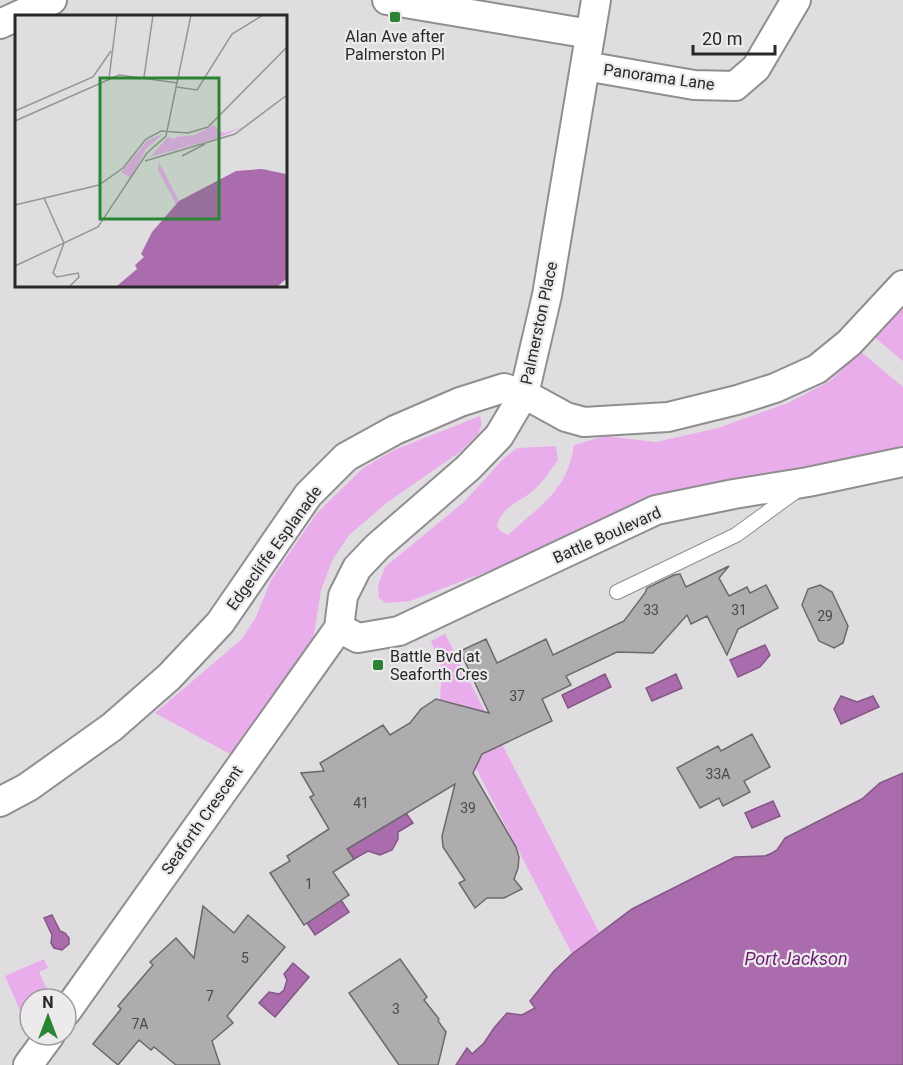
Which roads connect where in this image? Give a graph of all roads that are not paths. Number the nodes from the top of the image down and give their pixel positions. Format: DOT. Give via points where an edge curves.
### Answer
graph roads {
  1 [pos="52,0"];
  2 [pos="387,0"];
  3 [pos="596,0"];
  4 [pos="796,0"];
  5 [pos="16,6"];
  6 [pos="0,24"];
  7 [pos="590,34"];
  8 [pos="585,66"];
  9 [pos="903,285"];
  10 [pos="524,394"];
  11 [pos="903,462"];
  12 [pos="808,483"];
  13 [pos="617,592"];
  14 [pos="348,633"];
  15 [pos="0,802"];
  16 [pos="78,996"];
  17 [pos="41,1047"];
  18 [pos="28,1065"];
  1 -- 5 [label="street"];
  2 -- 7 [label="street"];
  3 -- 7 [label="street, Palmerston Place"];
  4 -- 8 [label="street, Panorama Lane" via="756,68 735,86 694,85"];
  5 -- 6 [label="street"];
  7 -- 8 [label="street, Palmerston Place"];
  8 -- 10 [label="street, Palmerston Place" via="547,295"];
  9 -- 10 [label="street, Edgecliffe Esplanade" via="849,343 817,369 737,400 668,417 584,422 566,417"];
  10 -- 14 [label="street, Palmerston Place" via="499,436 357,568 343,596"];
  10 -- 15 [label="street, Edgecliffe Esplanade" via="504,388 460,402 395,430 346,457 308,495 220,623 169,677 112,727 28,787"];
  11 -- 12 [label="street, Battle Boulevard"];
  12 -- 13 [label="lane" via="736,535"];
  12 -- 14 [label="street, Battle Boulevard" via="656,510 399,631"];
  14 -- 16 [label="street, Seaforth Crescent"];
  17 -- 18 [label="street"];
}
